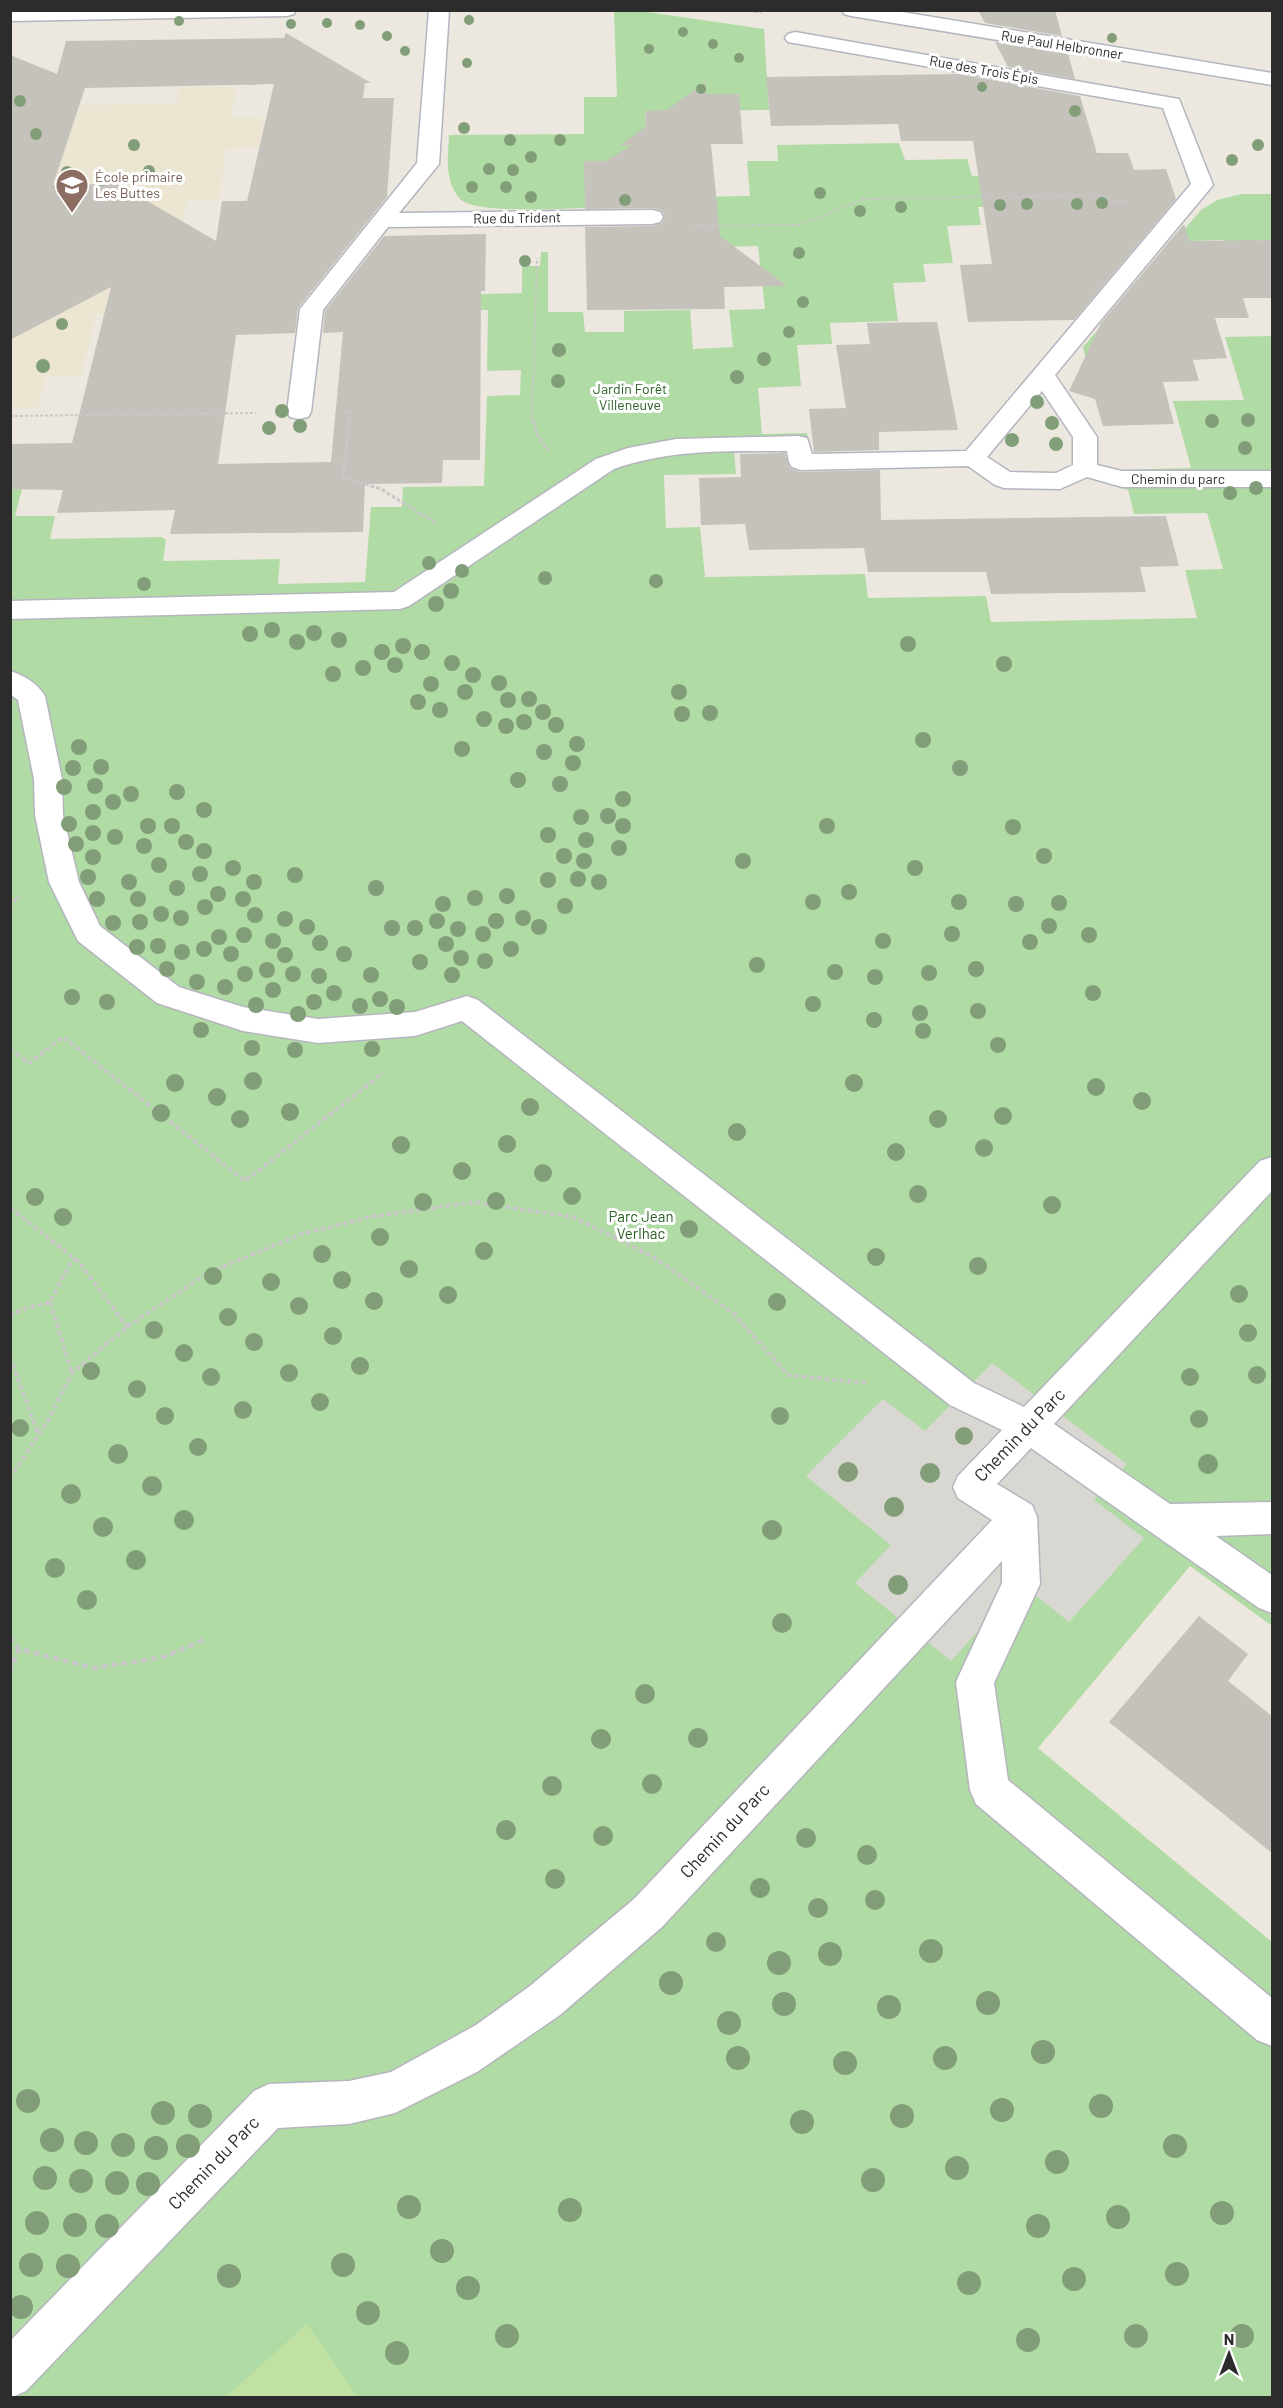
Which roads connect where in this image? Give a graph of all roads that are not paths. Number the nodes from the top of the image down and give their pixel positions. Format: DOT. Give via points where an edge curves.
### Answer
graph roads {
  1 [pos="287,10"];
  2 [pos="439,10"];
  3 [pos="851,10"];
  4 [pos="10,15"];
  5 [pos="795,38"];
  6 [pos="1272,79"];
  7 [pos="1179,84"];
  8 [pos="651,216"];
  9 [pos="382,220"];
  10 [pos="1043,375"];
  11 [pos="300,412"];
  12 [pos="974,458"];
  13 [pos="1085,469"];
  14 [pos="1272,479"];
  15 [pos="10,610"];
  16 [pos="10,680"];
  17 [pos="1272,1170"];
  18 [pos="1028,1426"];
  19 [pos="1019,1517"];
  20 [pos="1272,1518"];
  21 [pos="1163,1521"];
  22 [pos="1272,1596"];
  23 [pos="1272,2025"];
  24 [pos="10,2375"];
  1 -- 4 [label="street"];
  2 -- 9 [label="street" via="428,164"];
  3 -- 7 [label="street, Rue Paul Helbronner"];
  5 -- 7 [label="street, Rue des Trois Épis"];
  6 -- 7 [label="street, Rue Paul Helbronner"];
  7 -- 10 [label="street" via="1202,186"];
  8 -- 9 [label="street, Rue du Trident"];
  9 -- 11 [label="street" via="312,309"];
  10 -- 12 [label="street"];
  10 -- 13 [label="street" via="1085,436"];
  12 -- 13 [label="street" via="1004,480 1059,482"];
  12 -- 15 [label="street" via="801,462 798,442 653,448 605,464 400,600"];
  13 -- 14 [label="street, Chemin du parc" via="1122,479"];
  16 -- 18 [label="street" via="31,696 48,779 49,815 64,882 89,933 168,995 243,1019 318,1031 415,1024 467,1008 962,1394"];
  17 -- 18 [label="street, Chemin du Parc"];
  18 -- 19 [label="street, Chemin du Parc" via="971,1487"];
  18 -- 21 [label="street"];
  19 -- 23 [label="street" via="1021,1584 975,1682 990,1790"];
  19 -- 24 [label="street, Chemin du Parc" via="648,1913 581,1972 520,2021 461,2059 395,2092 327,2106 269,2106"];
  20 -- 21 [label="street"];
  21 -- 22 [label="street"];
}
